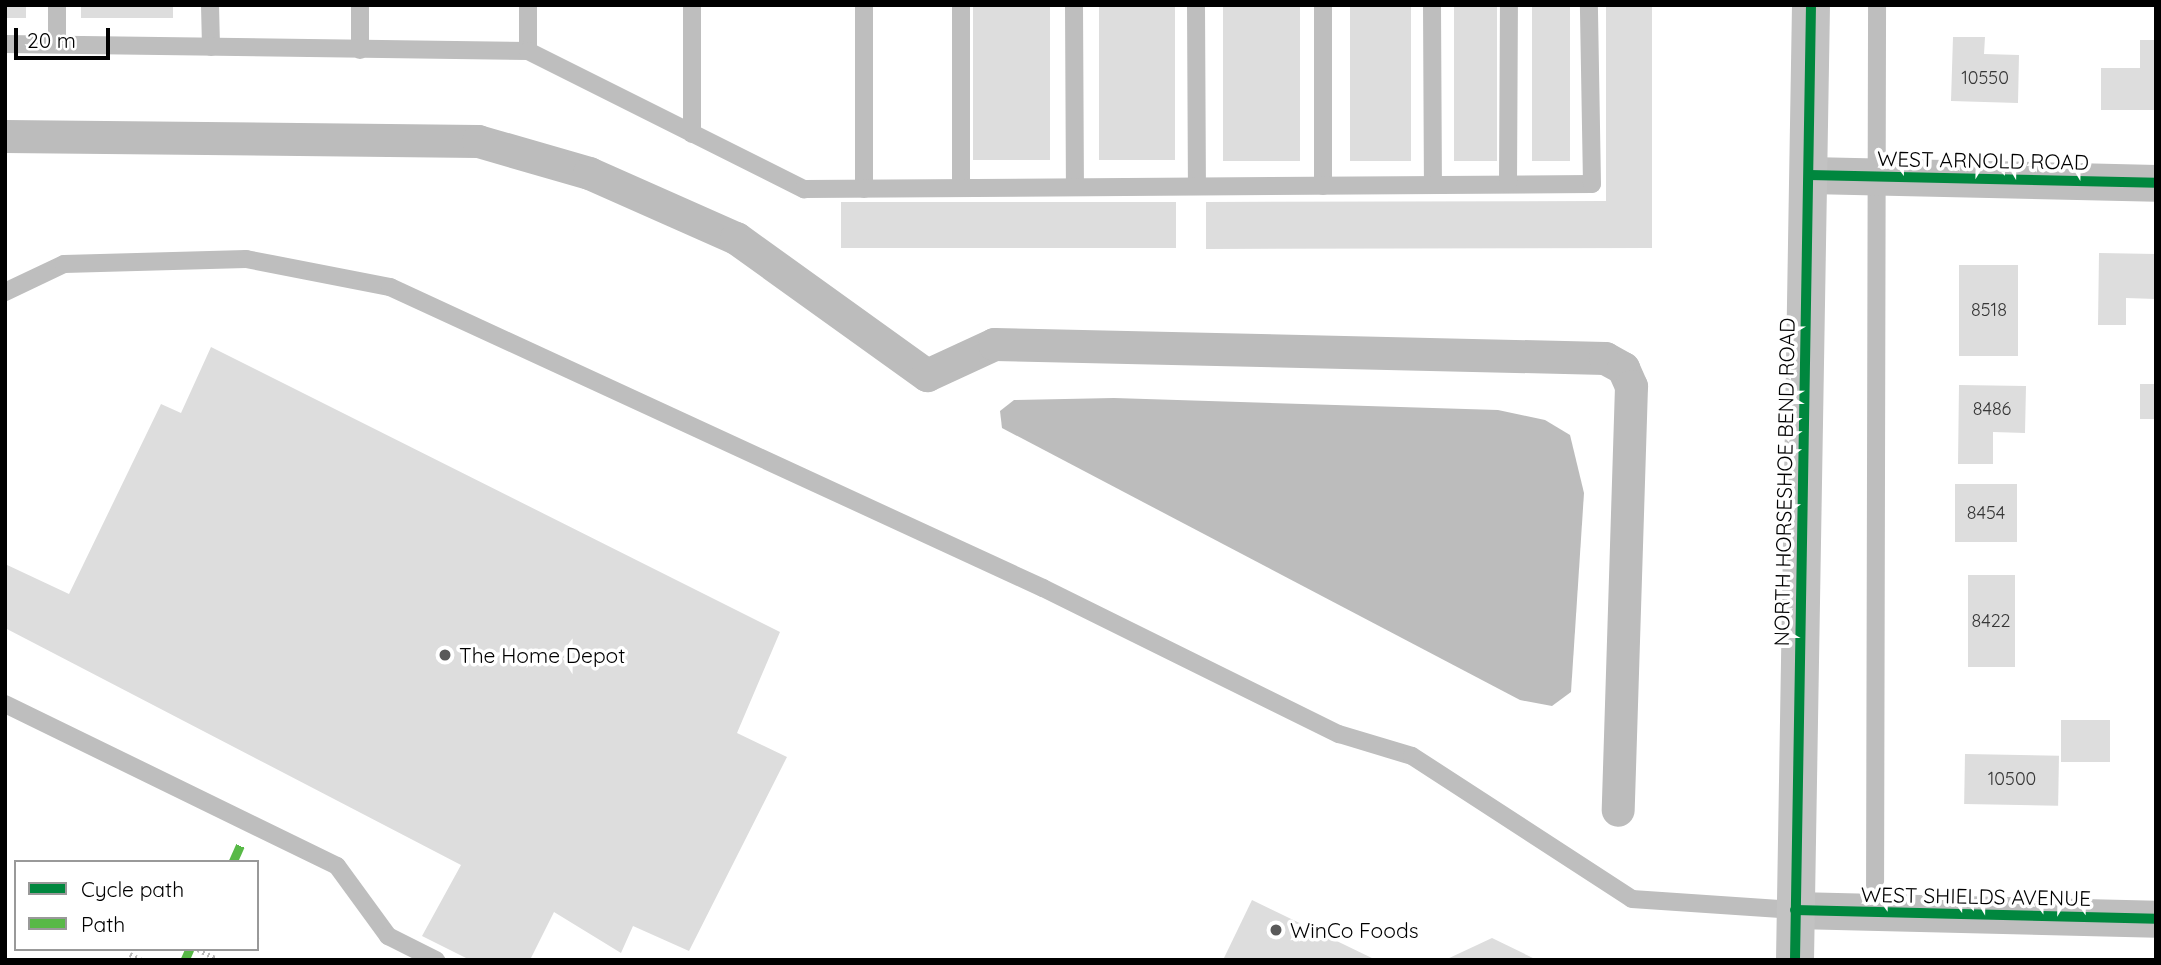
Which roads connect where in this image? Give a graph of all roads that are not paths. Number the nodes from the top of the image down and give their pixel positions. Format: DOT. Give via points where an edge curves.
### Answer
graph roads {
  1 [pos="57,5"];
  2 [pos="210,5"];
  3 [pos="360,5"];
  4 [pos="528,5"];
  5 [pos="692,5"];
  6 [pos="864,5"];
  7 [pos="961,5"];
  8 [pos="1074,5"];
  9 [pos="1196,5"];
  10 [pos="1323,5"];
  11 [pos="1432,5"];
  12 [pos="1509,5"];
  13 [pos="1590,5"];
  14 [pos="1811,5"];
  15 [pos="1877,5"];
  16 [pos="5,44"];
  17 [pos="57,44"];
  18 [pos="211,47"];
  19 [pos="360,50"];
  20 [pos="528,51"];
  21 [pos="692,134"];
  22 [pos="1810,175"];
  23 [pos="1881,177"];
  24 [pos="2156,183"];
  25 [pos="1508,184"];
  26 [pos="1433,185"];
  27 [pos="1196,186"];
  28 [pos="1323,186"];
  29 [pos="961,187"];
  30 [pos="1075,187"];
  31 [pos="864,188"];
  32 [pos="5,292"];
  33 [pos="5,704"];
  34 [pos="1795,910"];
  35 [pos="1875,913"];
  36 [pos="2156,919"];
  37 [pos="436,960"];
  38 [pos="1795,960"];
  1 -- 17 [label="lane"];
  2 -- 18 [label="lane"];
  3 -- 19 [label="lane"];
  4 -- 20 [label="lane"];
  5 -- 21 [label="lane"];
  6 -- 31 [label="lane"];
  7 -- 29 [label="lane"];
  8 -- 30 [label="lane"];
  9 -- 27 [label="lane"];
  10 -- 28 [label="lane"];
  11 -- 26 [label="lane"];
  12 -- 25 [label="lane"];
  13 -- 25 [label="lane" via="1592,184"];
  14 -- 22 [label="street, NORTH HORSESHOE BEND ROAD"];
  15 -- 23 [label="lane"];
  16 -- 17 [label="lane"];
  17 -- 18 [label="lane"];
  18 -- 19 [label="lane"];
  19 -- 20 [label="lane"];
  20 -- 21 [label="lane"];
  21 -- 31 [label="lane" via="804,188"];
  22 -- 23 [label="street, WEST ARNOLD ROAD"];
  22 -- 34 [label="street, NORTH HORSESHOE BEND ROAD"];
  23 -- 24 [label="street, WEST ARNOLD ROAD"];
  23 -- 35 [label="lane"];
  25 -- 26 [label="lane"];
  26 -- 28 [label="lane"];
  27 -- 28 [label="lane"];
  27 -- 30 [label="lane"];
  29 -- 30 [label="lane"];
  29 -- 31 [label="lane"];
  32 -- 34 [label="lane" via="64,264 246,259 390,287 1043,588 1339,734 1412,756 1632,898"];
  33 -- 37 [label="lane" via="337,866 388,936"];
  34 -- 35 [label="street, WEST SHIELDS AVENUE"];
  34 -- 38 [label="street, NORTH HORSESHOE BEND ROAD"];
  35 -- 36 [label="street, WEST SHIELDS AVENUE"];
}
